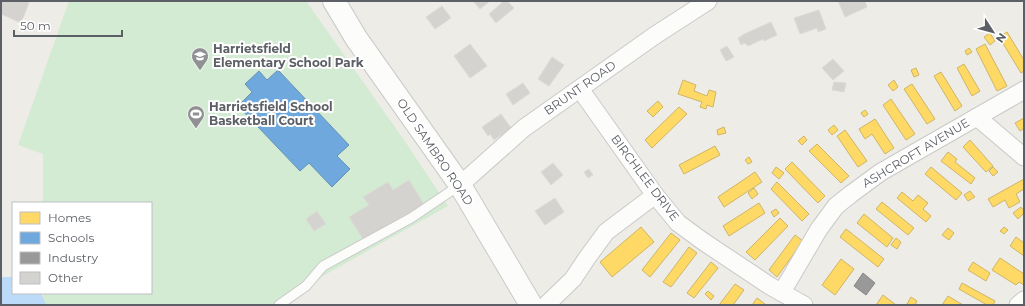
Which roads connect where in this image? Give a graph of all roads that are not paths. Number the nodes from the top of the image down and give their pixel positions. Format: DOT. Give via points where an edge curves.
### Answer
graph roads {
  1 [pos="334,1"];
  2 [pos="708,1"];
  3 [pos="580,88"];
  4 [pos="1024,90"];
  5 [pos="977,117"];
  6 [pos="1024,157"];
  7 [pos="460,185"];
  8 [pos="655,194"];
  9 [pos="786,299"];
  10 [pos="1024,300"];
  11 [pos="279,305"];
  12 [pos="531,305"];
  13 [pos="546,305"];
  14 [pos="804,305"];
  15 [pos="1018,305"];
  1 -- 7 [label="main road, OLD SAMBRO ROAD" via="356,38"];
  2 -- 3 [label="street, BRUNT ROAD"];
  3 -- 7 [label="street, BRUNT ROAD" via="524,128"];
  3 -- 8 [label="street, BIRCHLEE DRIVE"];
  4 -- 5 [label="street, ASHCROFT AVENUE"];
  5 -- 6 [label="street"];
  5 -- 9 [label="street, ASHCROFT AVENUE" via="881,172 836,206 819,229"];
  7 -- 11 [label="lane" via="411,218 323,266 306,286"];
  7 -- 12 [label="main road, OLD SAMBRO ROAD"];
  8 -- 9 [label="street, BIRCHLEE DRIVE" via="678,222 691,233"];
  8 -- 13 [label="street" via="606,232 573,280"];
  9 -- 14 [label="street, BIRCHLEE DRIVE"];
  10 -- 15 [label="street"];
}
